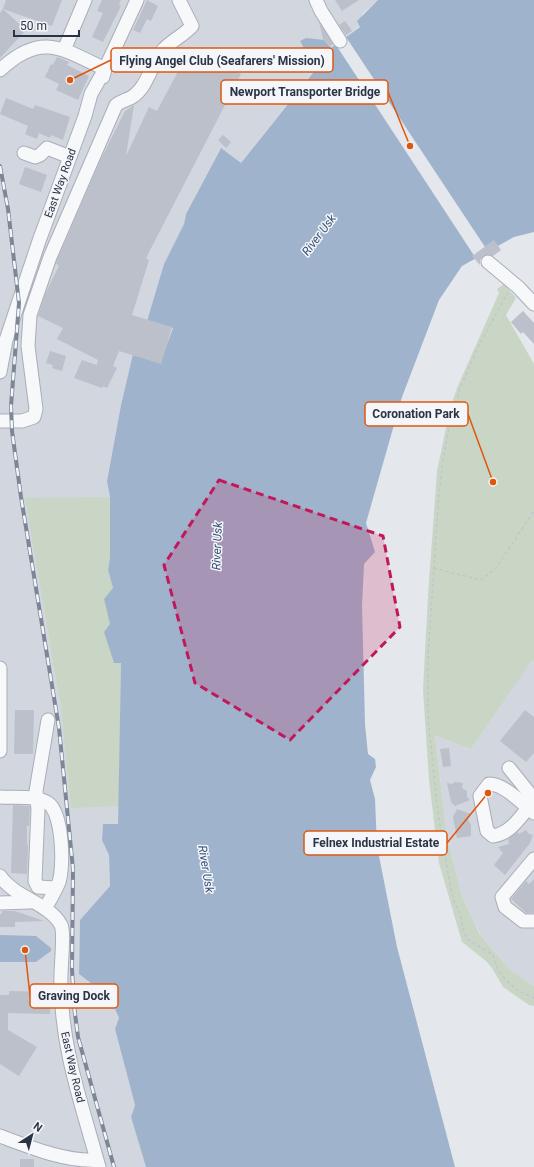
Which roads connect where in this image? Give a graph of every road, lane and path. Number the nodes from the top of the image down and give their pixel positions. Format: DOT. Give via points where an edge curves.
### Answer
graph roads {
  1 [pos="86,0"];
  2 [pos="137,0"];
  3 [pos="180,0"];
  4 [pos="316,0"];
  5 [pos="340,41"];
  6 [pos="64,50"];
  7 [pos="2,65"];
  8 [pos="105,69"];
  9 [pos="24,153"];
  10 [pos="70,156"];
  11 [pos="488,262"];
  12 [pos="518,287"];
  13 [pos="534,304"];
  14 [pos="1,355"];
  15 [pos="0,372"];
  16 [pos="0,421"];
  17 [pos="534,511"];
  18 [pos="434,568"];
  19 [pos="0,668"];
  20 [pos="48,720"];
  21 [pos="0,751"];
  22 [pos="509,768"];
  23 [pos="0,797"];
  24 [pos="37,799"];
  25 [pos="532,808"];
  26 [pos="532,864"];
  27 [pos="0,876"];
  28 [pos="56,888"];
  29 [pos="32,902"];
  30 [pos="0,903"];
  31 [pos="44,909"];
  32 [pos="534,921"];
  33 [pos="534,998"];
  34 [pos="0,1136"];
  35 [pos="98,1163"];
  1 -- 6 [label="street"];
  2 -- 8 [label="street, East Way Road"];
  3 -- 16 [label="street" via="192,26 161,51 144,83 133,96 116,105 41,278 28,326 36,410 34,417 22,421"];
  4 -- 5 [label="street"];
  6 -- 7 [label="street" via="50,47 31,49"];
  6 -- 8 [label="street"];
  8 -- 10 [label="street, East Way Road" via="88,100 85,116"];
  9 -- 10 [label="street" via="35,157 47,148"];
  10 -- 14 [label="street, East Way Road"];
  11 -- 12 [label="street"];
  12 -- 13 [label="street"];
  12 -- 18 [label="path" via="507,293 478,347 460,389 449,427 442,467"];
  14 -- 15 [label="street, East Way Road"];
  17 -- 18 [label="path" via="496,568 481,580"];
  18 -- 33 [label="path" via="428,656 428,718 438,812 450,884 467,938 493,955 497,968 517,990"];
  19 -- 21 [label="street"];
  20 -- 24 [label="street" via="36,791"];
  22 -- 25 [label="street"];
  23 -- 24 [label="street"];
  24 -- 28 [label="street" via="52,806 58,818 61,870"];
  24 -- 28 [label="street" via="35,881 38,887"];
  26 -- 32 [label="street" via="502,897 505,907 523,921"];
  27 -- 29 [label="street, East Way Road" via="10,888"];
  28 -- 31 [label="street"];
  29 -- 30 [label="street"];
  29 -- 31 [label="street, East Way Road"];
  31 -- 35 [label="street, East Way Road" via="59,922 63,931 61,986 65,1039"];
  34 -- 35 [label="street" via="49,1153"];
}
